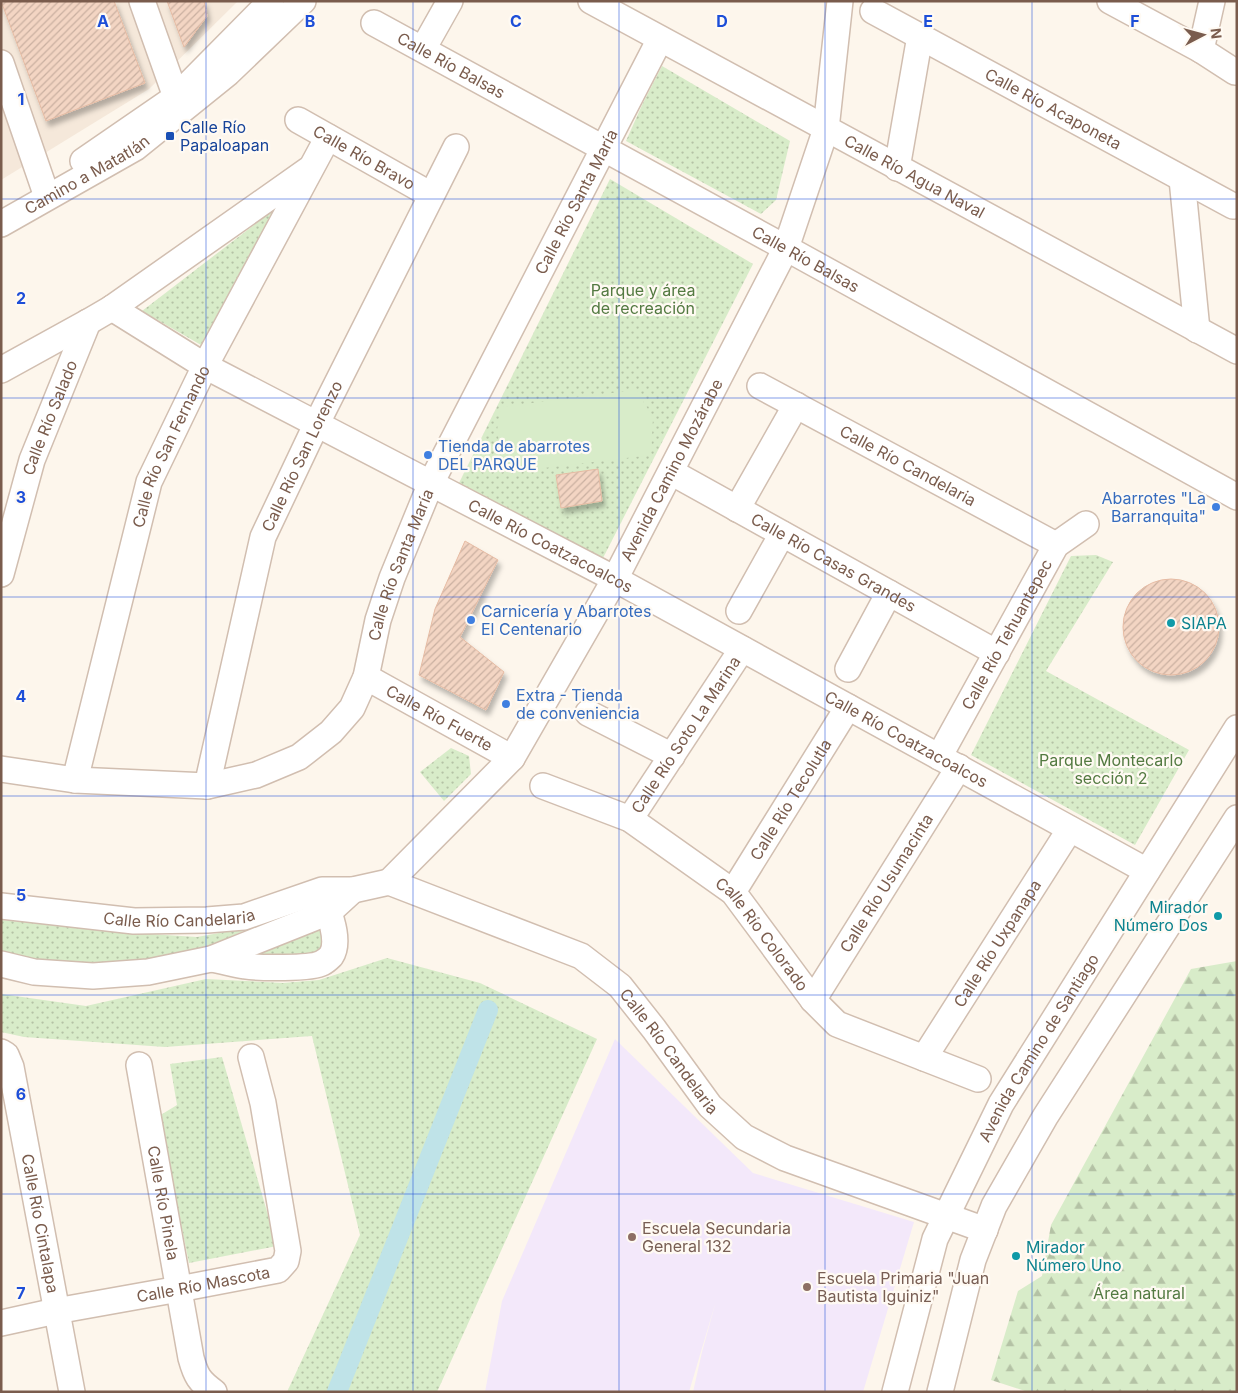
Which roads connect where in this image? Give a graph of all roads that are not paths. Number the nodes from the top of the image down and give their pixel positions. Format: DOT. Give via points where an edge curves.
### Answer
graph roads {
  1 [pos="142,1"];
  2 [pos="272,1"];
  3 [pos="303,1"];
  4 [pos="450,1"];
  5 [pos="591,1"];
  6 [pos="840,1"];
  7 [pos="1110,1"];
  8 [pos="1212,1"];
  9 [pos="873,11"];
  10 [pos="374,23"];
  11 [pos="920,36"];
  12 [pos="660,39"];
  13 [pos="423,49"];
  14 [pos="1201,50"];
  15 [pos="1,63"];
  16 [pos="1236,72"];
  17 [pos="176,96"];
  18 [pos="298,120"];
  19 [pos="826,128"];
  20 [pos="328,137"];
  21 [pos="456,147"];
  22 [pos="604,148"];
  23 [pos="312,168"];
  24 [pos="897,168"];
  25 [pos="1182,179"];
  26 [pos="44,188"];
  27 [pos="431,195"];
  28 [pos="1233,206"];
  29 [pos="1,210"];
  30 [pos="1,224"];
  31 [pos="786,248"];
  32 [pos="112,308"];
  33 [pos="88,322"];
  34 [pos="1197,330"];
  35 [pos="1237,351"];
  36 [pos="205,366"];
  37 [pos="1,370"];
  38 [pos="760,386"];
  39 [pos="796,405"];
  40 [pos="318,423"];
  41 [pos="671,472"];
  42 [pos="431,483"];
  43 [pos="1237,497"];
  44 [pos="737,509"];
  45 [pos="1086,524"];
  46 [pos="782,534"];
  47 [pos="1056,545"];
  48 [pos="1,574"];
  49 [pos="616,579"];
  50 [pos="889,593"];
  51 [pos="739,611"];
  52 [pos="742,648"];
  53 [pos="997,653"];
  54 [pos="848,669"];
  55 [pos="366,677"];
  56 [pos="848,707"];
  57 [pos="588,713"];
  58 [pos="1237,728"];
  59 [pos="672,756"];
  60 [pos="512,758"];
  61 [pos="949,762"];
  62 [pos="1,769"];
  63 [pos="75,780"];
  64 [pos="207,786"];
  65 [pos="543,786"];
  66 [pos="1237,818"];
  67 [pos="630,819"];
  68 [pos="1070,829"];
  69 [pos="1147,871"];
  70 [pos="389,882"];
  71 [pos="733,892"];
  72 [pos="326,901"];
  73 [pos="1,906"];
  74 [pos="211,959"];
  75 [pos="1,964"];
  76 [pos="813,1000"];
  77 [pos="4,1054"];
  78 [pos="251,1056"];
  79 [pos="924,1058"];
  80 [pos="139,1065"];
  81 [pos="978,1080"];
  82 [pos="946,1216"];
  83 [pos="985,1230"];
  84 [pos="179,1290"];
  85 [pos="56,1311"];
  86 [pos="1,1323"];
  87 [pos="72,1392"];
  88 [pos="214,1392"];
  89 [pos="895,1392"];
  90 [pos="940,1392"];
  1 -- 17 [label="street"];
  2 -- 17 [label="street"];
  3 -- 30 [label="street, Camino a Matatlán" via="228,73 135,148"];
  4 -- 13 [label="street"];
  5 -- 12 [label="street, Calle Río Agua Naval"];
  6 -- 19 [label="street, Avenida Camino Mozárabe"];
  7 -- 14 [label="street"];
  8 -- 14 [label="street"];
  9 -- 11 [label="street, Calle Río Acaponeta"];
  10 -- 13 [label="street, Calle Río Balsas"];
  11 -- 24 [label="street"];
  11 -- 25 [label="street, Calle Río Acaponeta"];
  12 -- 19 [label="street, Calle Río Agua Naval"];
  12 -- 22 [label="street, Calle Río Santa María"];
  13 -- 22 [label="street, Calle Río Balsas"];
  14 -- 16 [label="street"];
  15 -- 26 [label="street"];
  17 -- 26 [label="street"];
  18 -- 20 [label="street, Calle Río Bravo"];
  19 -- 24 [label="street, Calle Río Agua Naval"];
  19 -- 31 [label="street, Avenida Camino Mozárabe"];
  20 -- 23 [label="street, Calle Río San Fernando"];
  20 -- 27 [label="street, Calle Río Bravo"];
  21 -- 27 [label="street, Calle Río San Lorenzo"];
  22 -- 31 [label="street, Calle Río Balsas"];
  22 -- 42 [label="street, Calle Río Santa María"];
  23 -- 32 [label="street"];
  23 -- 36 [label="street, Calle Río San Fernando"];
  24 -- 34 [label="street, Calle Río Agua Naval"];
  25 -- 28 [label="street, Calle Río Acaponeta"];
  25 -- 34 [label="street"];
  26 -- 29 [label="street"];
  27 -- 40 [label="street, Calle Río San Lorenzo"];
  31 -- 41 [label="street, Avenida Camino Mozárabe"];
  31 -- 43 [label="street, Calle Río Balsas"];
  32 -- 33 [label="street"];
  32 -- 36 [label="street, Calle Río Coatzacoalcos"];
  33 -- 37 [label="street"];
  33 -- 48 [label="street, Calle Río Salado" via="32,460"];
  34 -- 35 [label="street, Calle Río Agua Naval"];
  36 -- 40 [label="street, Calle Río Coatzacoalcos"];
  36 -- 63 [label="street, Calle Río San Fernando" via="149,482"];
  38 -- 39 [label="street, Calle Río Candelaria"];
  39 -- 44 [label="street"];
  39 -- 47 [label="street, Calle Río Candelaria"];
  40 -- 42 [label="street, Calle Río Coatzacoalcos"];
  40 -- 64 [label="street, Calle Río San Lorenzo" via="263,537"];
  41 -- 44 [label="street, Calle Río Casas Grandes"];
  41 -- 49 [label="street, Avenida Camino Mozárabe"];
  42 -- 49 [label="street, Calle Río Coatzacoalcos"];
  42 -- 55 [label="street, Calle Río Santa María" via="392,578 378,620"];
  44 -- 46 [label="street, Calle Río Casas Grandes"];
  45 -- 47 [label="street, Calle Río Tehuantepec"];
  46 -- 50 [label="street, Calle Río Casas Grandes"];
  46 -- 51 [label="street"];
  47 -- 53 [label="street, Calle Río Tehuantepec"];
  49 -- 52 [label="street, Calle Río Coatzacoalcos"];
  49 -- 60 [label="street, Avenida Camino Mozárabe"];
  50 -- 53 [label="street, Calle Río Casas Grandes"];
  50 -- 54 [label="street"];
  52 -- 56 [label="street, Calle Río Coatzacoalcos"];
  52 -- 59 [label="street, Calle Río Soto La Marina"];
  53 -- 61 [label="street, Calle Río Tehuantepec"];
  55 -- 60 [label="street, Calle Río Fuerte"];
  55 -- 64 [label="street, Calle Río Santa María" via="352,708 331,732 299,757 256,775"];
  56 -- 61 [label="street, Calle Río Coatzacoalcos"];
  56 -- 71 [label="street, Calle Río Tecolutla"];
  57 -- 59 [label="street"];
  58 -- 69 [label="street, Avenida Camino de Santiago"];
  59 -- 67 [label="street, Calle Río Soto La Marina"];
  60 -- 70 [label="street, Avenida Camino Mozárabe"];
  61 -- 68 [label="street, Calle Río Coatzacoalcos"];
  61 -- 76 [label="street, Calle Río Usumacinta"];
  62 -- 63 [label="street, Calle Río Santa María"];
  63 -- 64 [label="street, Calle Río Santa María"];
  65 -- 67 [label="street, Calle Río Colorado"];
  66 -- 83 [label="street" via="1045,1117 994,1206"];
  67 -- 71 [label="street, Calle Río Colorado"];
  68 -- 69 [label="street, Calle Río Coatzacoalcos"];
  68 -- 79 [label="street, Calle Río Uxpanapa"];
  69 -- 82 [label="street, Avenida Camino de Santiago" via="1000,1104"];
  70 -- 72 [label="street, Calle Río Candelaria"];
  70 -- 82 [label="street, Calle Río Candelaria" via="580,956 620,986 710,1106 744,1137 785,1158"];
  71 -- 76 [label="street, Calle Río Colorado"];
  72 -- 73 [label="street, Calle Río Candelaria" via="244,917 207,920 134,921"];
  72 -- 74 [label="street"];
  72 -- 74 [label="street" via="335,943 331,956 321,964 247,966"];
  74 -- 75 [label="street" via="148,972 93,976 34,972"];
  76 -- 79 [label="street, Calle Río Colorado" via="837,1024"];
  77 -- 85 [label="street, Calle Río Cintalapa" via="11,1067"];
  78 -- 84 [label="street, Calle Río Mascota" via="263,1103 288,1251 286,1261 278,1270"];
  79 -- 81 [label="street, Calle Río Colorado"];
  80 -- 84 [label="street, Calle Río Pinela"];
  82 -- 83 [label="street, Calle Río Candelaria"];
  82 -- 89 [label="street, Avenida Camino de Santiago" via="935,1239"];
  83 -- 90 [label="street" via="973,1260"];
  84 -- 85 [label="street, Calle Río Mascota"];
  84 -- 88 [label="street, Calle Río Pinela" via="195,1374"];
  85 -- 86 [label="street, Calle Río Mascota"];
  85 -- 87 [label="street, Calle Río Cintalapa"];
}
